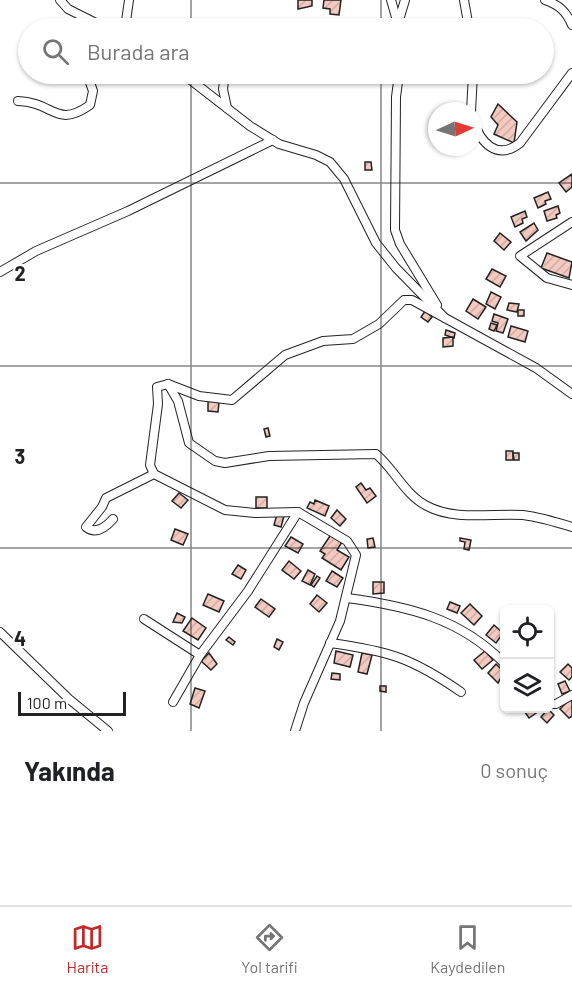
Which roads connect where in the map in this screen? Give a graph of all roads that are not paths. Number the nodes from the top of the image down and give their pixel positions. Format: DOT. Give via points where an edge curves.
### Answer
graph roads {
  1 [pos="60,0"];
  2 [pos="129,0"];
  3 [pos="391,0"];
  4 [pos="405,0"];
  5 [pos="464,0"];
  6 [pos="545,0"];
  7 [pos="83,17"];
  8 [pos="126,18"];
  9 [pos="397,18"];
  10 [pos="400,18"];
  11 [pos="468,18"];
  12 [pos="572,25"];
  13 [pos="572,73"];
  14 [pos="91,84"];
  15 [pos="196,84"];
  16 [pos="224,84"];
  17 [pos="398,84"];
  18 [pos="472,84"];
  19 [pos="18,101"];
  20 [pos="471,102"];
  21 [pos="227,108"];
  22 [pos="482,139"];
  23 [pos="273,140"];
  24 [pos="572,222"];
  25 [pos="0,272"];
  26 [pos="572,285"];
  27 [pos="445,318"];
  28 [pos="168,384"];
  29 [pos="572,394"];
  30 [pos="154,474"];
  31 [pos="298,512"];
  32 [pos="113,519"];
  33 [pos="572,527"];
  34 [pos="347,598"];
  35 [pos="144,619"];
  36 [pos="0,632"];
  37 [pos="330,643"];
  38 [pos="200,655"];
  39 [pos="500,659"];
  40 [pos="461,692"];
  41 [pos="572,695"];
  42 [pos="173,702"];
  43 [pos="554,704"];
  44 [pos="108,731"];
  45 [pos="295,731"];
  1 -- 7 [label="street"];
  2 -- 8 [label="street"];
  3 -- 9 [label="street"];
  4 -- 10 [label="street"];
  5 -- 11 [label="street"];
  6 -- 12 [label="street" via="557,4"];
  13 -- 22 [label="street" via="520,143 509,151 498,151"];
  14 -- 19 [label="street" via="90,105 71,116 61,116 34,101"];
  15 -- 21 [label="street"];
  16 -- 21 [label="street"];
  17 -- 27 [label="street" via="395,230"];
  18 -- 20 [label="street"];
  21 -- 23 [label="street"];
  23 -- 25 [label="street" via="36,251"];
  23 -- 27 [label="street" via="316,155 337,169 376,243"];
  24 -- 26 [label="street" via="520,256 547,278"];
  27 -- 28 [label="street" via="412,300 404,300 379,324 353,339 323,341 285,355 232,400 199,396"];
  27 -- 29 [label="street" via="536,368"];
  28 -- 30 [label="street" via="160,384 156,394 150,465"];
  28 -- 33 [label="street" via="178,401 189,443 216,460 225,463 269,456 376,454 412,496 428,507 453,514 524,515"];
  30 -- 31 [label="street" via="225,510"];
  30 -- 32 [label="street" via="106,498 86,527 99,530"];
  31 -- 34 [label="street" via="347,541 356,555"];
  31 -- 38 [label="street" via="248,591"];
  34 -- 37 [label="street"];
  34 -- 39 [label="street" via="420,610 480,640"];
  35 -- 38 [label="street"];
  36 -- 44 [label="street"];
  37 -- 40 [label="street" via="407,659"];
  37 -- 45 [label="street"];
  38 -- 42 [label="street"];
  41 -- 43 [label="street"];
}
